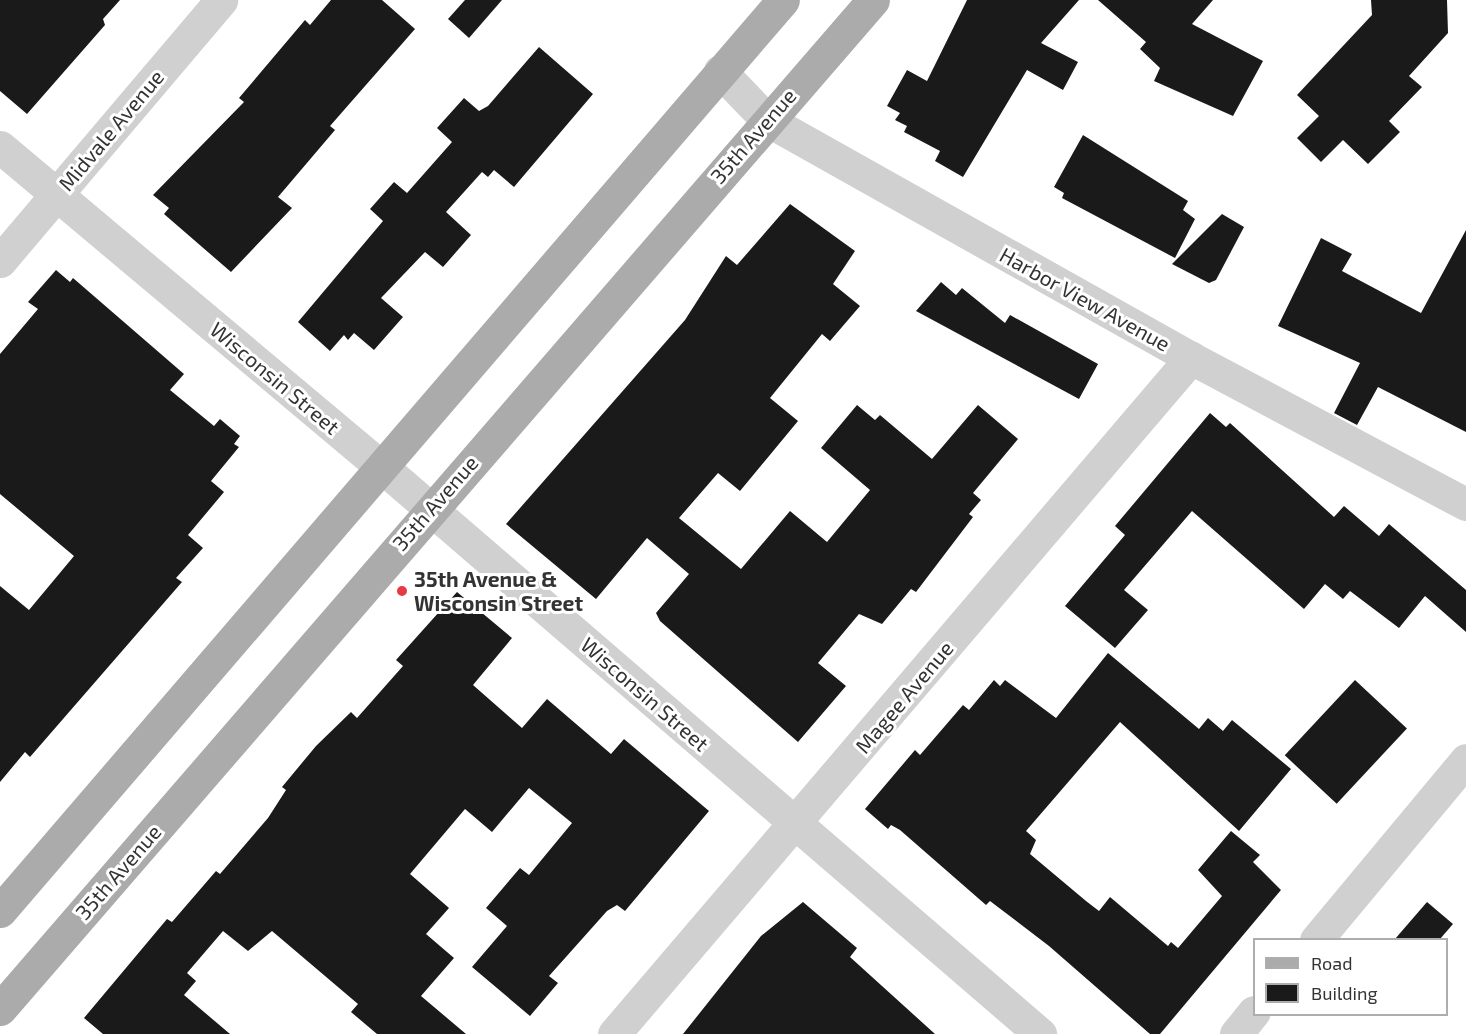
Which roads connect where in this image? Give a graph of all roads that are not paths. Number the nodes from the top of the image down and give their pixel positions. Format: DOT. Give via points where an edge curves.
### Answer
graph roads {
  1 [pos="221,0"];
  2 [pos="783,0"];
  3 [pos="873,0"];
  4 [pos="720,71"];
  5 [pos="766,120"];
  6 [pos="0,147"];
  7 [pos="56,195"];
  8 [pos="0,261"];
  9 [pos="1191,358"];
  10 [pos="382,467"];
  11 [pos="1466,504"];
  12 [pos="430,509"];
  13 [pos="1466,760"];
  14 [pos="796,824"];
  15 [pos="0,911"];
  16 [pos="1317,938"];
  17 [pos="0,1009"];
  18 [pos="1253,1013"];
  19 [pos="614,1034"];
  20 [pos="1040,1034"];
  21 [pos="1236,1034"];
  1 -- 7 [label="street, Midvale Avenue"];
  2 -- 4 [label="main road"];
  3 -- 5 [label="main road, 35th Avenue"];
  4 -- 5 [label="street, Harbor View Avenue"];
  4 -- 10 [label="main road"];
  5 -- 9 [label="street, Harbor View Avenue"];
  5 -- 12 [label="main road, 35th Avenue"];
  6 -- 7 [label="street, Wisconsin Street"];
  7 -- 8 [label="street, Midvale Avenue"];
  7 -- 10 [label="street, Wisconsin Street"];
  9 -- 11 [label="street, Harbor View Avenue"];
  9 -- 14 [label="street, Magee Avenue"];
  10 -- 12 [label="street, Wisconsin Street"];
  10 -- 15 [label="main road"];
  12 -- 14 [label="street, Wisconsin Street"];
  12 -- 17 [label="main road, 35th Avenue"];
  13 -- 16 [label="street"];
  14 -- 19 [label="street, Magee Avenue"];
  14 -- 20 [label="street, Wisconsin Street"];
  18 -- 21 [label="street"];
}
